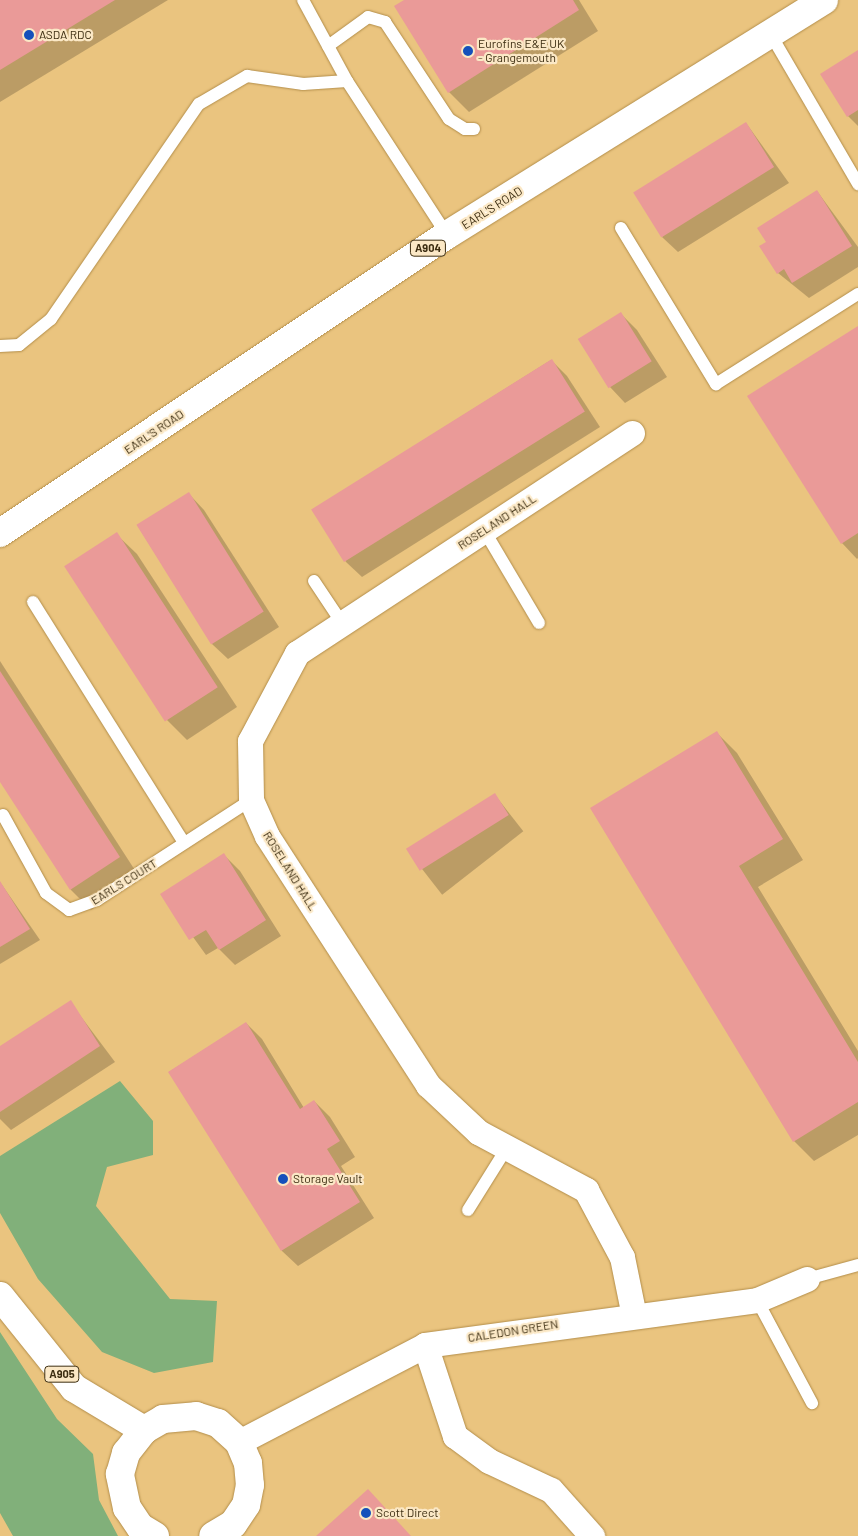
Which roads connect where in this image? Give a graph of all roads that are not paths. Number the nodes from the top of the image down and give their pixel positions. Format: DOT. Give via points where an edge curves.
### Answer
graph roads {
  1 [pos="303,0"];
  2 [pos="824,0"];
  3 [pos="771,35"];
  4 [pos="328,46"];
  5 [pos="347,81"];
  6 [pos="474,129"];
  7 [pos="858,184"];
  8 [pos="621,228"];
  9 [pos="447,235"];
  10 [pos="858,294"];
  11 [pos="0,346"];
  12 [pos="632,433"];
  13 [pos="40,508"];
  14 [pos="0,511"];
  15 [pos="484,530"];
  16 [pos="0,533"];
  17 [pos="314,581"];
  18 [pos="33,602"];
  19 [pos="342,623"];
  20 [pos="539,623"];
  21 [pos="251,800"];
  22 [pos="3,815"];
  23 [pos="184,843"];
  24 [pos="508,1146"];
  25 [pos="468,1210"];
  26 [pos="858,1265"];
  27 [pos="807,1279"];
  28 [pos="0,1296"];
  29 [pos="757,1300"];
  30 [pos="634,1316"];
  31 [pos="425,1345"];
  32 [pos="812,1402"];
  33 [pos="144,1430"];
  34 [pos="238,1442"];
  35 [pos="155,1536"];
  36 [pos="213,1536"];
  37 [pos="592,1536"];
  1 -- 4 [label="lane"];
  2 -- 3 [label="main road, EARL'S ROAD / A904"];
  3 -- 7 [label="lane"];
  3 -- 9 [label="main road, EARL'S ROAD / A904"];
  4 -- 5 [label="lane"];
  4 -- 6 [label="lane" via="368,17 385,22 449,119 465,129"];
  5 -- 9 [label="lane"];
  5 -- 11 [label="lane" via="303,84 247,76 199,104 51,319 19,345"];
  8 -- 10 [label="lane" via="716,384"];
  9 -- 13 [label="main road, EARL'S ROAD / A904"];
  12 -- 15 [label="street, ROSELAND HALL"];
  13 -- 14 [label="main road, EARL'S ROAD"];
  13 -- 16 [label="main road, EARL'S ROAD"];
  15 -- 19 [label="street, ROSELAND HALL"];
  15 -- 20 [label="lane"];
  17 -- 19 [label="lane"];
  18 -- 23 [label="lane"];
  19 -- 21 [label="street, ROSELAND HALL" via="297,654 250,740"];
  21 -- 23 [label="lane, EARLS COURT"];
  21 -- 24 [label="street, ROSELAND HALL" via="267,836 428,1085 478,1132"];
  22 -- 23 [label="lane, EARLS COURT" via="46,892 69,910 97,900"];
  24 -- 25 [label="lane"];
  24 -- 30 [label="street, ROSELAND HALL" via="586,1190 622,1258"];
  26 -- 27 [label="lane"];
  27 -- 29 [label="street, CALEDON GREEN"];
  28 -- 33 [label="main road, A905" via="74,1388"];
  29 -- 30 [label="street, CALEDON GREEN"];
  29 -- 32 [label="lane"];
  30 -- 31 [label="street, CALEDON GREEN"];
  31 -- 34 [label="street, CALEDON GREEN"];
  31 -- 37 [label="street" via="455,1436 489,1461 551,1490"];
  33 -- 34 [label="main road" via="163,1419 196,1416 218,1423"];
  33 -- 35 [label="main road" via="126,1453 121,1487 127,1508 140,1527"];
  34 -- 36 [label="main road" via="248,1463 250,1485 246,1505 233,1524"];
}
